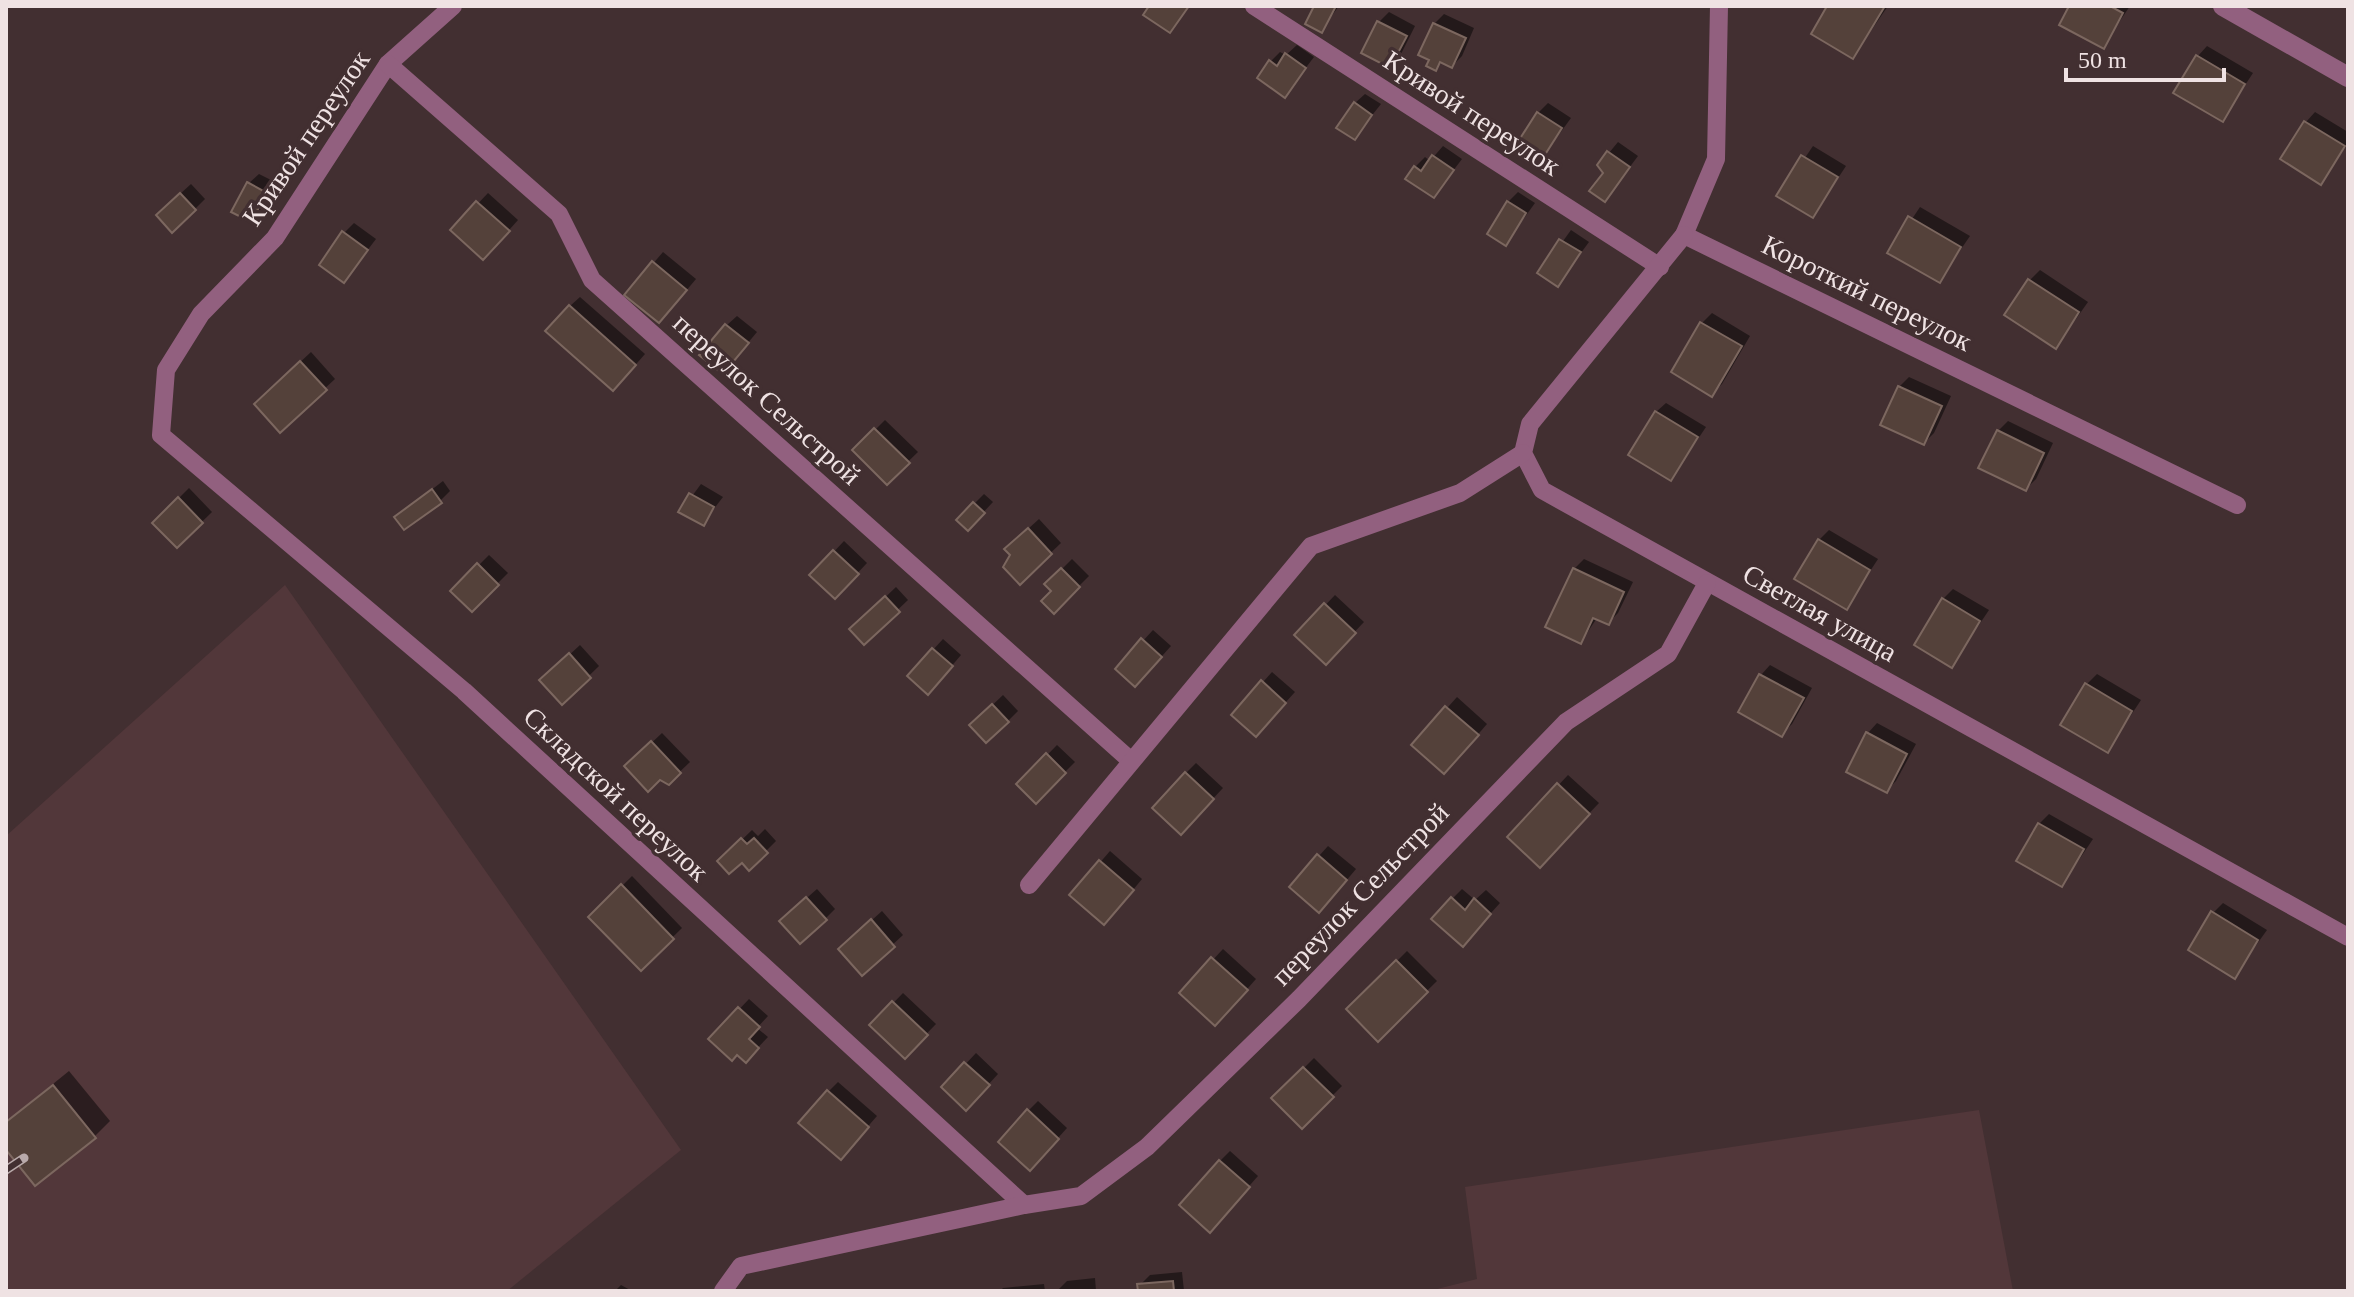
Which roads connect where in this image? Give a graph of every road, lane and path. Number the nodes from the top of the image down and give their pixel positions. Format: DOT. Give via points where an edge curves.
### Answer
graph roads {
  1 [pos="453,6"];
  2 [pos="1254,6"];
  3 [pos="1719,6"];
  4 [pos="2223,6"];
  5 [pos="388,64"];
  6 [pos="2348,77"];
  7 [pos="1684,235"];
  8 [pos="1660,267"];
  9 [pos="161,435"];
  10 [pos="1523,453"];
  11 [pos="2237,505"];
  12 [pos="1707,583"];
  13 [pos="1130,760"];
  14 [pos="1029,885"];
  15 [pos="2348,937"];
  16 [pos="1024,1205"];
  17 [pos="723,1291"];
  1 -- 5 [label="street, Кривой переулок"];
  2 -- 8 [label="street, Кривой переулок"];
  3 -- 7 [label="street" via="1716,159"];
  4 -- 6 [label="street"];
  5 -- 9 [label="street, Кривой переулок" via="275,238 201,314 166,370"];
  5 -- 13 [label="street, переулок Сельстрой" via="559,214 592,280"];
  7 -- 8 [label="street"];
  7 -- 11 [label="street, Короткий переулок"];
  8 -- 10 [label="street" via="1530,424"];
  9 -- 16 [label="street, Складской переулок" via="464,691"];
  10 -- 12 [label="street, Светлая улица" via="1542,490"];
  10 -- 13 [label="street" via="1460,493 1311,546"];
  12 -- 15 [label="street, Светлая улица"];
  12 -- 16 [label="street, переулок Сельстрой" via="1668,654 1566,722 1299,999 1147,1147 1081,1196"];
  13 -- 14 [label="street"];
  16 -- 17 [label="street, переулок Сельстрой" via="741,1266"];
}
